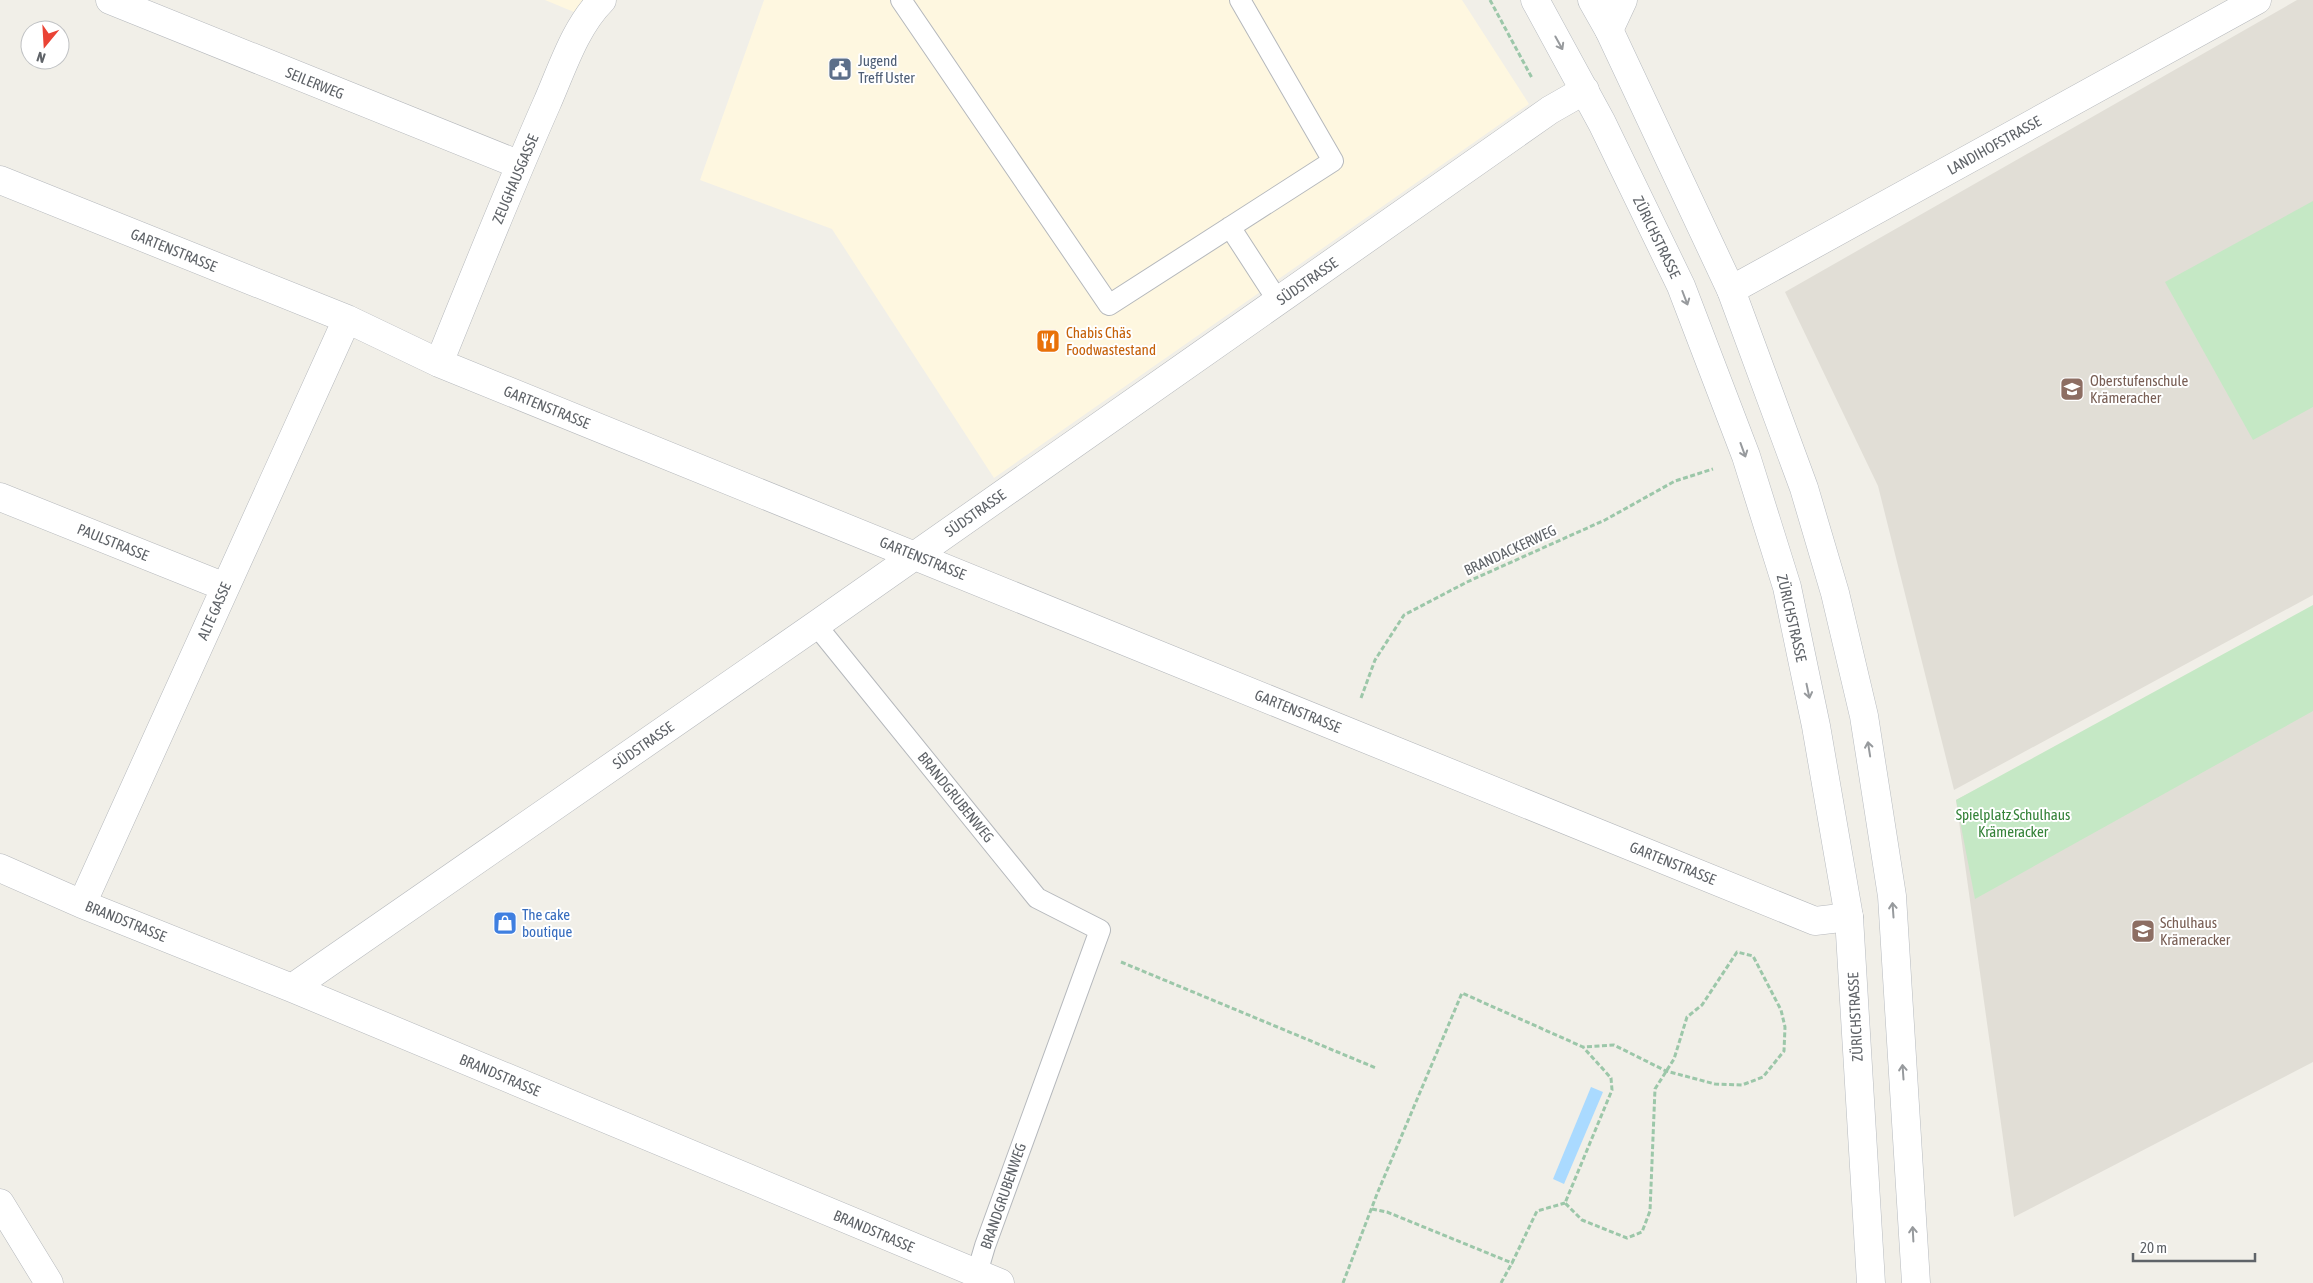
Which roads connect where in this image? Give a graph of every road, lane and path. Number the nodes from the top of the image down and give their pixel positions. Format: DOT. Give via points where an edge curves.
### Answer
graph roads {
  1 [pos="110,0"];
  2 [pos="602,0"];
  3 [pos="901,0"];
  4 [pos="1240,0"];
  5 [pos="1490,0"];
  6 [pos="1535,0"];
  7 [pos="1592,0"];
  8 [pos="1623,0"];
  9 [pos="2257,0"];
  10 [pos="1609,30"];
  11 [pos="1585,90"];
  12 [pos="1550,110"];
  13 [pos="520,165"];
  14 [pos="0,180"];
  15 [pos="1230,226"];
  16 [pos="1731,290"];
  17 [pos="1278,301"];
  18 [pos="347,320"];
  19 [pos="439,363"];
  20 [pos="1746,456"];
  21 [pos="0,497"];
  22 [pos="915,555"];
  23 [pos="225,587"];
  24 [pos="816,625"];
  25 [pos="1348,732"];
  26 [pos="0,868"];
  27 [pos="82,904"];
  28 [pos="1849,917"];
  29 [pos="1092,950"];
  30 [pos="292,988"];
  31 [pos="1583,1046"];
  32 [pos="1376,1068"];
  33 [pos="1666,1071"];
  34 [pos="0,1203"];
  35 [pos="1565,1203"];
  36 [pos="1372,1209"];
  37 [pos="1512,1263"];
  38 [pos="989,1278"];
  39 [pos="49,1283"];
  40 [pos="1343,1283"];
  41 [pos="1500,1283"];
  42 [pos="1871,1283"];
  43 [pos="1916,1283"];
  1 -- 13 [label="street, SEILERWEG"];
  2 -- 13 [label="street, ZEUGHAUSGASSE" via="593,9 574,43"];
  3 -- 15 [label="lane" via="1109,306"];
  4 -- 15 [label="lane" via="1333,161"];
  5 -- 12 [label="path"];
  6 -- 11 [label="street, ZÜRICHSTRASSE, one-way"];
  7 -- 10 [label="street"];
  8 -- 10 [label="street"];
  9 -- 16 [label="street, LANDIHOFSTRASSE"];
  10 -- 16 [label="street"];
  11 -- 12 [label="street, SÜDSTRASSE"];
  11 -- 20 [label="street, ZÜRICHSTRASSE, one-way" via="1681,286"];
  12 -- 17 [label="street, SÜDSTRASSE"];
  13 -- 19 [label="street, ZEUGHAUSGASSE"];
  14 -- 18 [label="street, GARTENSTRASSE"];
  15 -- 17 [label="lane"];
  43 -- 16 [label="street, one-way" via="1892,896 1864,716 1835,592 1804,488"];
  17 -- 22 [label="street, SÜDSTRASSE"];
  18 -- 19 [label="street, GARTENSTRASSE"];
  18 -- 23 [label="street, ALTE GASSE"];
  19 -- 22 [label="street, GARTENSTRASSE"];
  20 -- 25 [label="path, BRANDACKERWEG" via="1675,481 1605,520 1467,582 1404,616 1375,660"];
  20 -- 28 [label="street, ZÜRICHSTRASSE, one-way" via="1787,587 1816,726"];
  21 -- 23 [label="street, PAULSTRASSE"];
  22 -- 24 [label="street, SÜDSTRASSE"];
  22 -- 25 [label="street, GARTENSTRASSE"];
  23 -- 27 [label="street, ALTE GASSE"];
  24 -- 29 [label="lane, BRANDGRUBENWEG" via="1037,898 1100,930"];
  24 -- 30 [label="street, SÜDSTRASSE"];
  25 -- 28 [label="street, GARTENSTRASSE" via="1815,921"];
  26 -- 27 [label="street, BRANDSTRASSE"];
  27 -- 30 [label="street, BRANDSTRASSE"];
  28 -- 42 [label="street, ZÜRICHSTRASSE"];
  29 -- 32 [label="path"];
  29 -- 38 [label="lane, BRANDGRUBENWEG"];
  30 -- 38 [label="street, BRANDSTRASSE"];
  31 -- 33 [label="path" via="1614,1045"];
  31 -- 35 [label="path" via="1611,1078 1612,1090"];
  31 -- 36 [label="path" via="1462,993"];
  33 -- 33 [label="path" via="1715,1084 1742,1085 1763,1077 1784,1051 1785,1027 1781,1010 1753,956 1737,952 1702,1005 1687,1017 1674,1059"];
  33 -- 35 [label="path" via="1655,1088 1650,1211 1642,1232 1627,1238 1602,1230 1582,1220"];
  34 -- 39 [label="street"];
  35 -- 37 [label="path" via="1537,1211"];
  36 -- 37 [label="path" via="1387,1212"];
  36 -- 40 [label="path"];
  37 -- 41 [label="path"];
}
